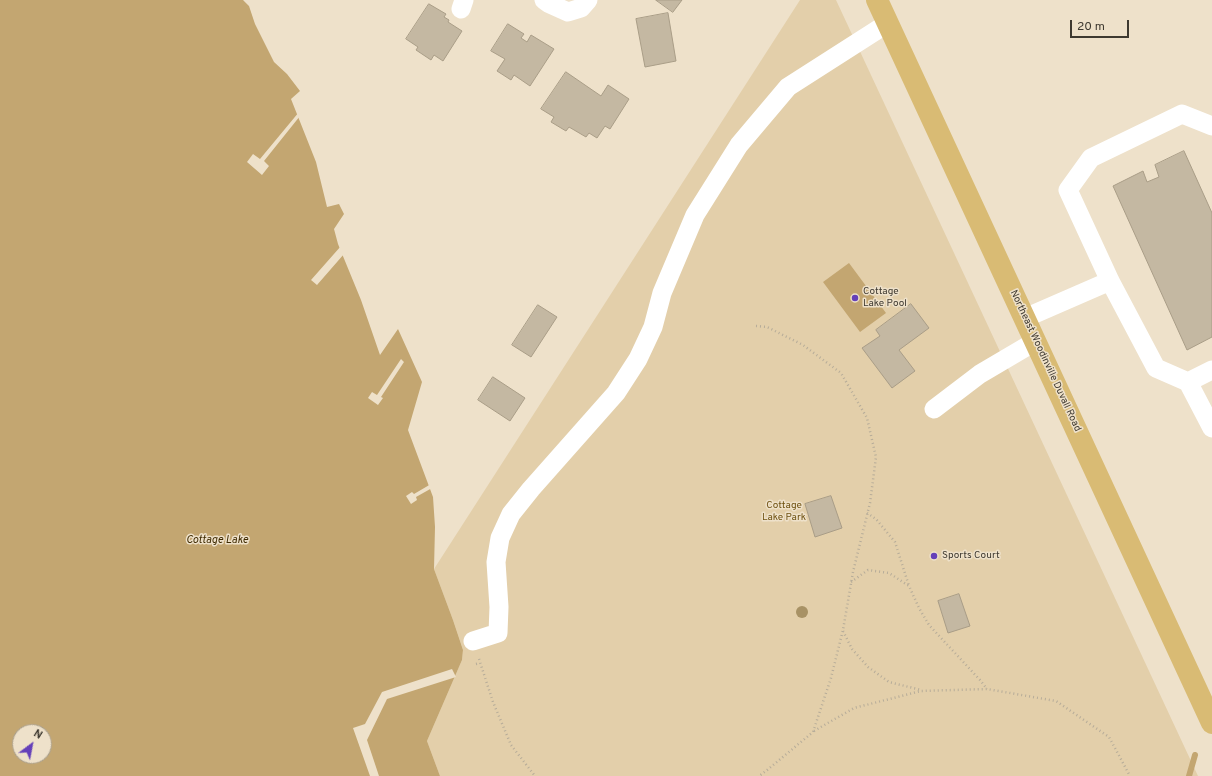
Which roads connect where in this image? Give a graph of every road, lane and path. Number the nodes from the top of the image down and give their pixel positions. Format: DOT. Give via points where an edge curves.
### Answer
graph roads {
  1 [pos="544,0"];
  2 [pos="588,0"];
  3 [pos="877,0"];
  4 [pos="888,23"];
  5 [pos="1212,126"];
  6 [pos="1110,281"];
  7 [pos="1025,318"];
  8 [pos="756,326"];
  9 [pos="1036,341"];
  10 [pos="1212,370"];
  11 [pos="1188,382"];
  12 [pos="934,409"];
  13 [pos="1212,428"];
  14 [pos="867,513"];
  15 [pos="851,583"];
  16 [pos="909,586"];
  17 [pos="843,630"];
  18 [pos="473,641"];
  19 [pos="480,663"];
  20 [pos="476,664"];
  21 [pos="987,689"];
  22 [pos="922,691"];
  23 [pos="1207,698"];
  24 [pos="1212,723"];
  25 [pos="813,732"];
  26 [pos="535,776"];
  27 [pos="759,776"];
  28 [pos="1130,776"];
  1 -- 2 [label="lane" via="568,12 582,8"];
  3 -- 4 [label="main road, Northeast Woodinville Duvall Road"];
  4 -- 7 [label="main road, Northeast Woodinville Duvall Road"];
  4 -- 18 [label="lane" via="788,87 739,145 695,215 662,293 653,327 638,359 616,393 511,514 500,538 496,562 498,633"];
  5 -- 6 [label="lane" via="1182,114 1090,158 1068,190"];
  6 -- 7 [label="lane"];
  6 -- 11 [label="lane" via="1156,368"];
  7 -- 9 [label="main road, Northeast Woodinville Duvall Road"];
  8 -- 14 [label="path" via="767,328 803,345 841,373 866,418 876,457"];
  9 -- 12 [label="lane" via="980,374"];
  9 -- 23 [label="main road, Northeast Woodinville Duvall Road"];
  10 -- 11 [label="lane"];
  11 -- 13 [label="lane"];
  14 -- 15 [label="path"];
  14 -- 16 [label="path" via="876,519 895,542"];
  15 -- 16 [label="path" via="868,570 888,573"];
  15 -- 17 [label="path"];
  16 -- 21 [label="path" via="929,626"];
  17 -- 22 [label="path" via="852,649 868,667 889,682"];
  17 -- 25 [label="path" via="831,678"];
  18 -- 19 [label="path"];
  19 -- 20 [label="path"];
  19 -- 26 [label="path" via="511,745"];
  21 -- 22 [label="path"];
  21 -- 28 [label="path" via="1056,701 1109,736"];
  22 -- 25 [label="path" via="854,708"];
  23 -- 24 [label="main road, Northeast Woodinville Duvall Road"];
  25 -- 27 [label="path"];
}
